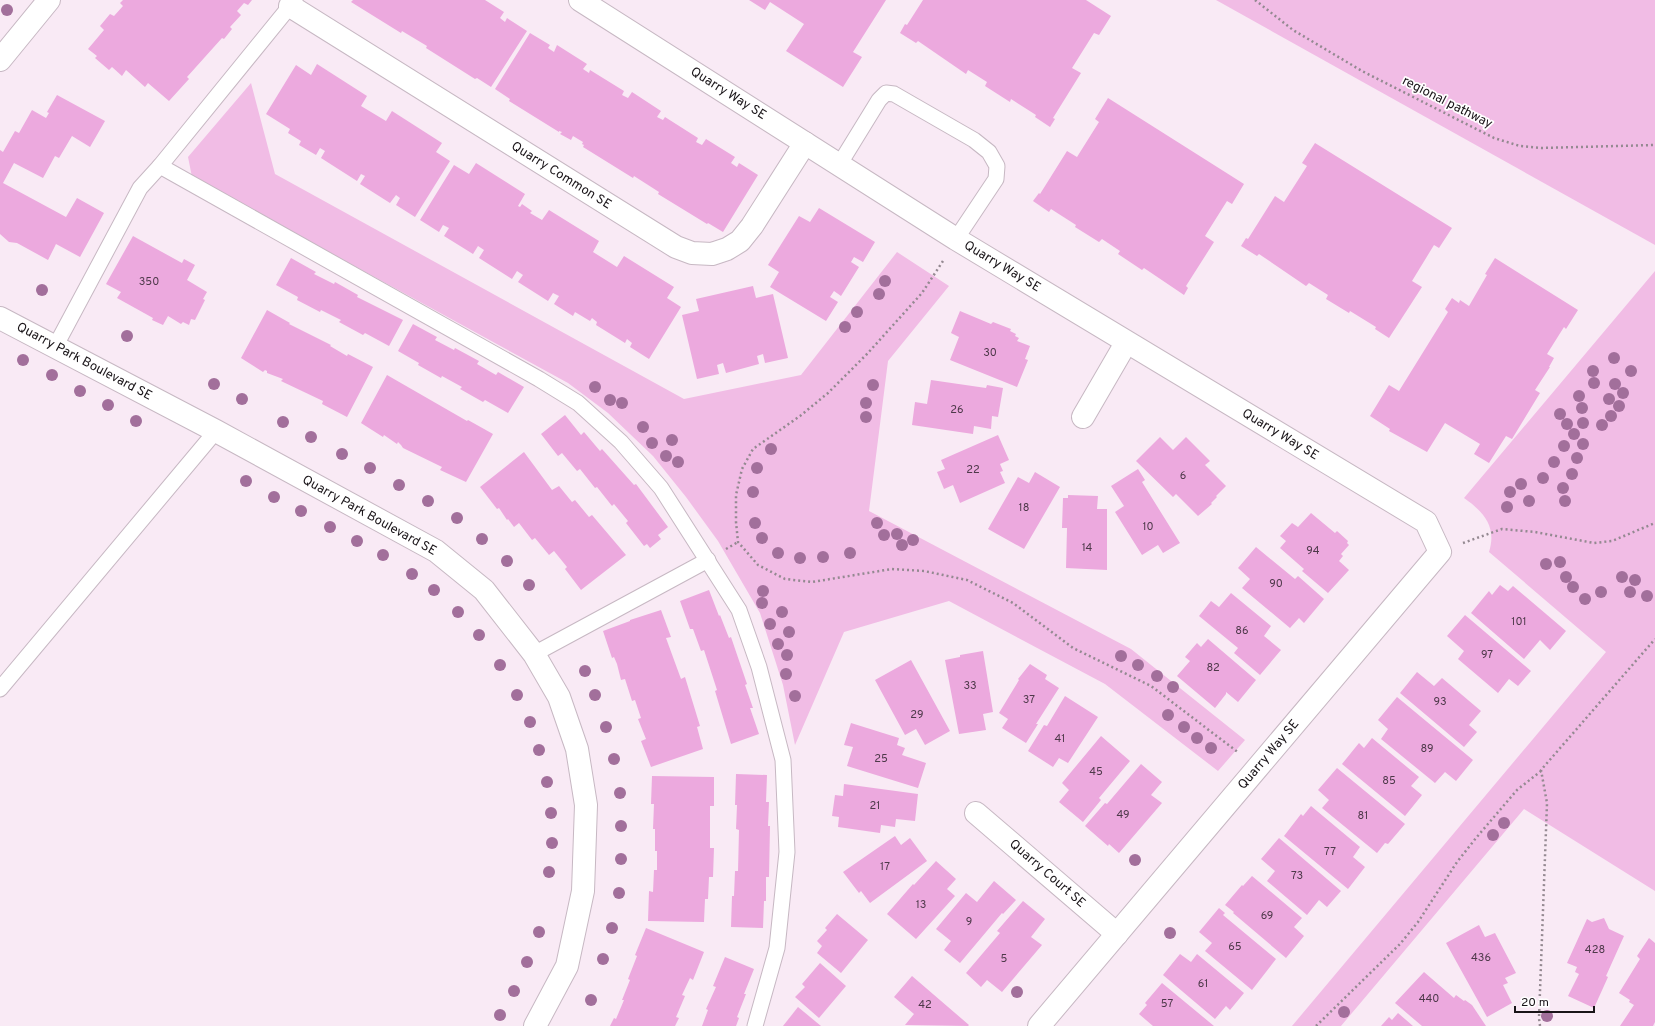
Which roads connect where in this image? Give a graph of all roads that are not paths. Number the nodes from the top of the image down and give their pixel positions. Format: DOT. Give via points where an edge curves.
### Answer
graph roads {
  1 [pos="49,0"];
  2 [pos="580,0"];
  3 [pos="292,3"];
  4 [pos="0,60"];
  5 [pos="805,143"];
  6 [pos="839,165"];
  7 [pos="160,166"];
  8 [pos="956,239"];
  9 [pos="0,318"];
  10 [pos="1126,343"];
  11 [pos="55,346"];
  12 [pos="1083,417"];
  13 [pos="216,431"];
  14 [pos="708,560"];
  15 [pos="534,654"];
  16 [pos="0,689"];
  17 [pos="976,813"];
  18 [pos="1117,934"];
  19 [pos="535,1026"];
  20 [pos="755,1026"];
  21 [pos="1039,1026"];
  1 -- 4 [label="street"];
  2 -- 5 [label="street, Quarry Way SE"];
  3 -- 5 [label="street, Quarry Common SE" via="676,247 692,253 712,254 740,242"];
  3 -- 7 [label="lane"];
  5 -- 6 [label="street, Quarry Way SE"];
  6 -- 8 [label="street, Quarry Way SE"];
  6 -- 8 [label="lane" via="878,100 886,93 894,94 974,140 989,152 997,166 996,179"];
  7 -- 11 [label="lane" via="140,188"];
  7 -- 14 [label="lane" via="578,403 621,442 661,488"];
  8 -- 10 [label="street, Quarry Way SE"];
  9 -- 11 [label="street, Quarry Park Boulevard SE"];
  10 -- 12 [label="street"];
  10 -- 18 [label="street, Quarry Way SE" via="1426,522 1440,552"];
  11 -- 13 [label="street, Quarry Park Boulevard SE"];
  13 -- 15 [label="street, Quarry Park Boulevard SE" via="436,551 484,590"];
  13 -- 16 [label="lane"];
  14 -- 15 [label="lane"];
  14 -- 20 [label="lane" via="739,610 759,667 783,760 787,852 777,948"];
  15 -- 19 [label="street, Quarry Park Boulevard SE" via="559,697 577,749 586,805 583,891 567,966"];
  17 -- 18 [label="street, Quarry Court SE"];
  18 -- 21 [label="street, Quarry Way SE"];
}
